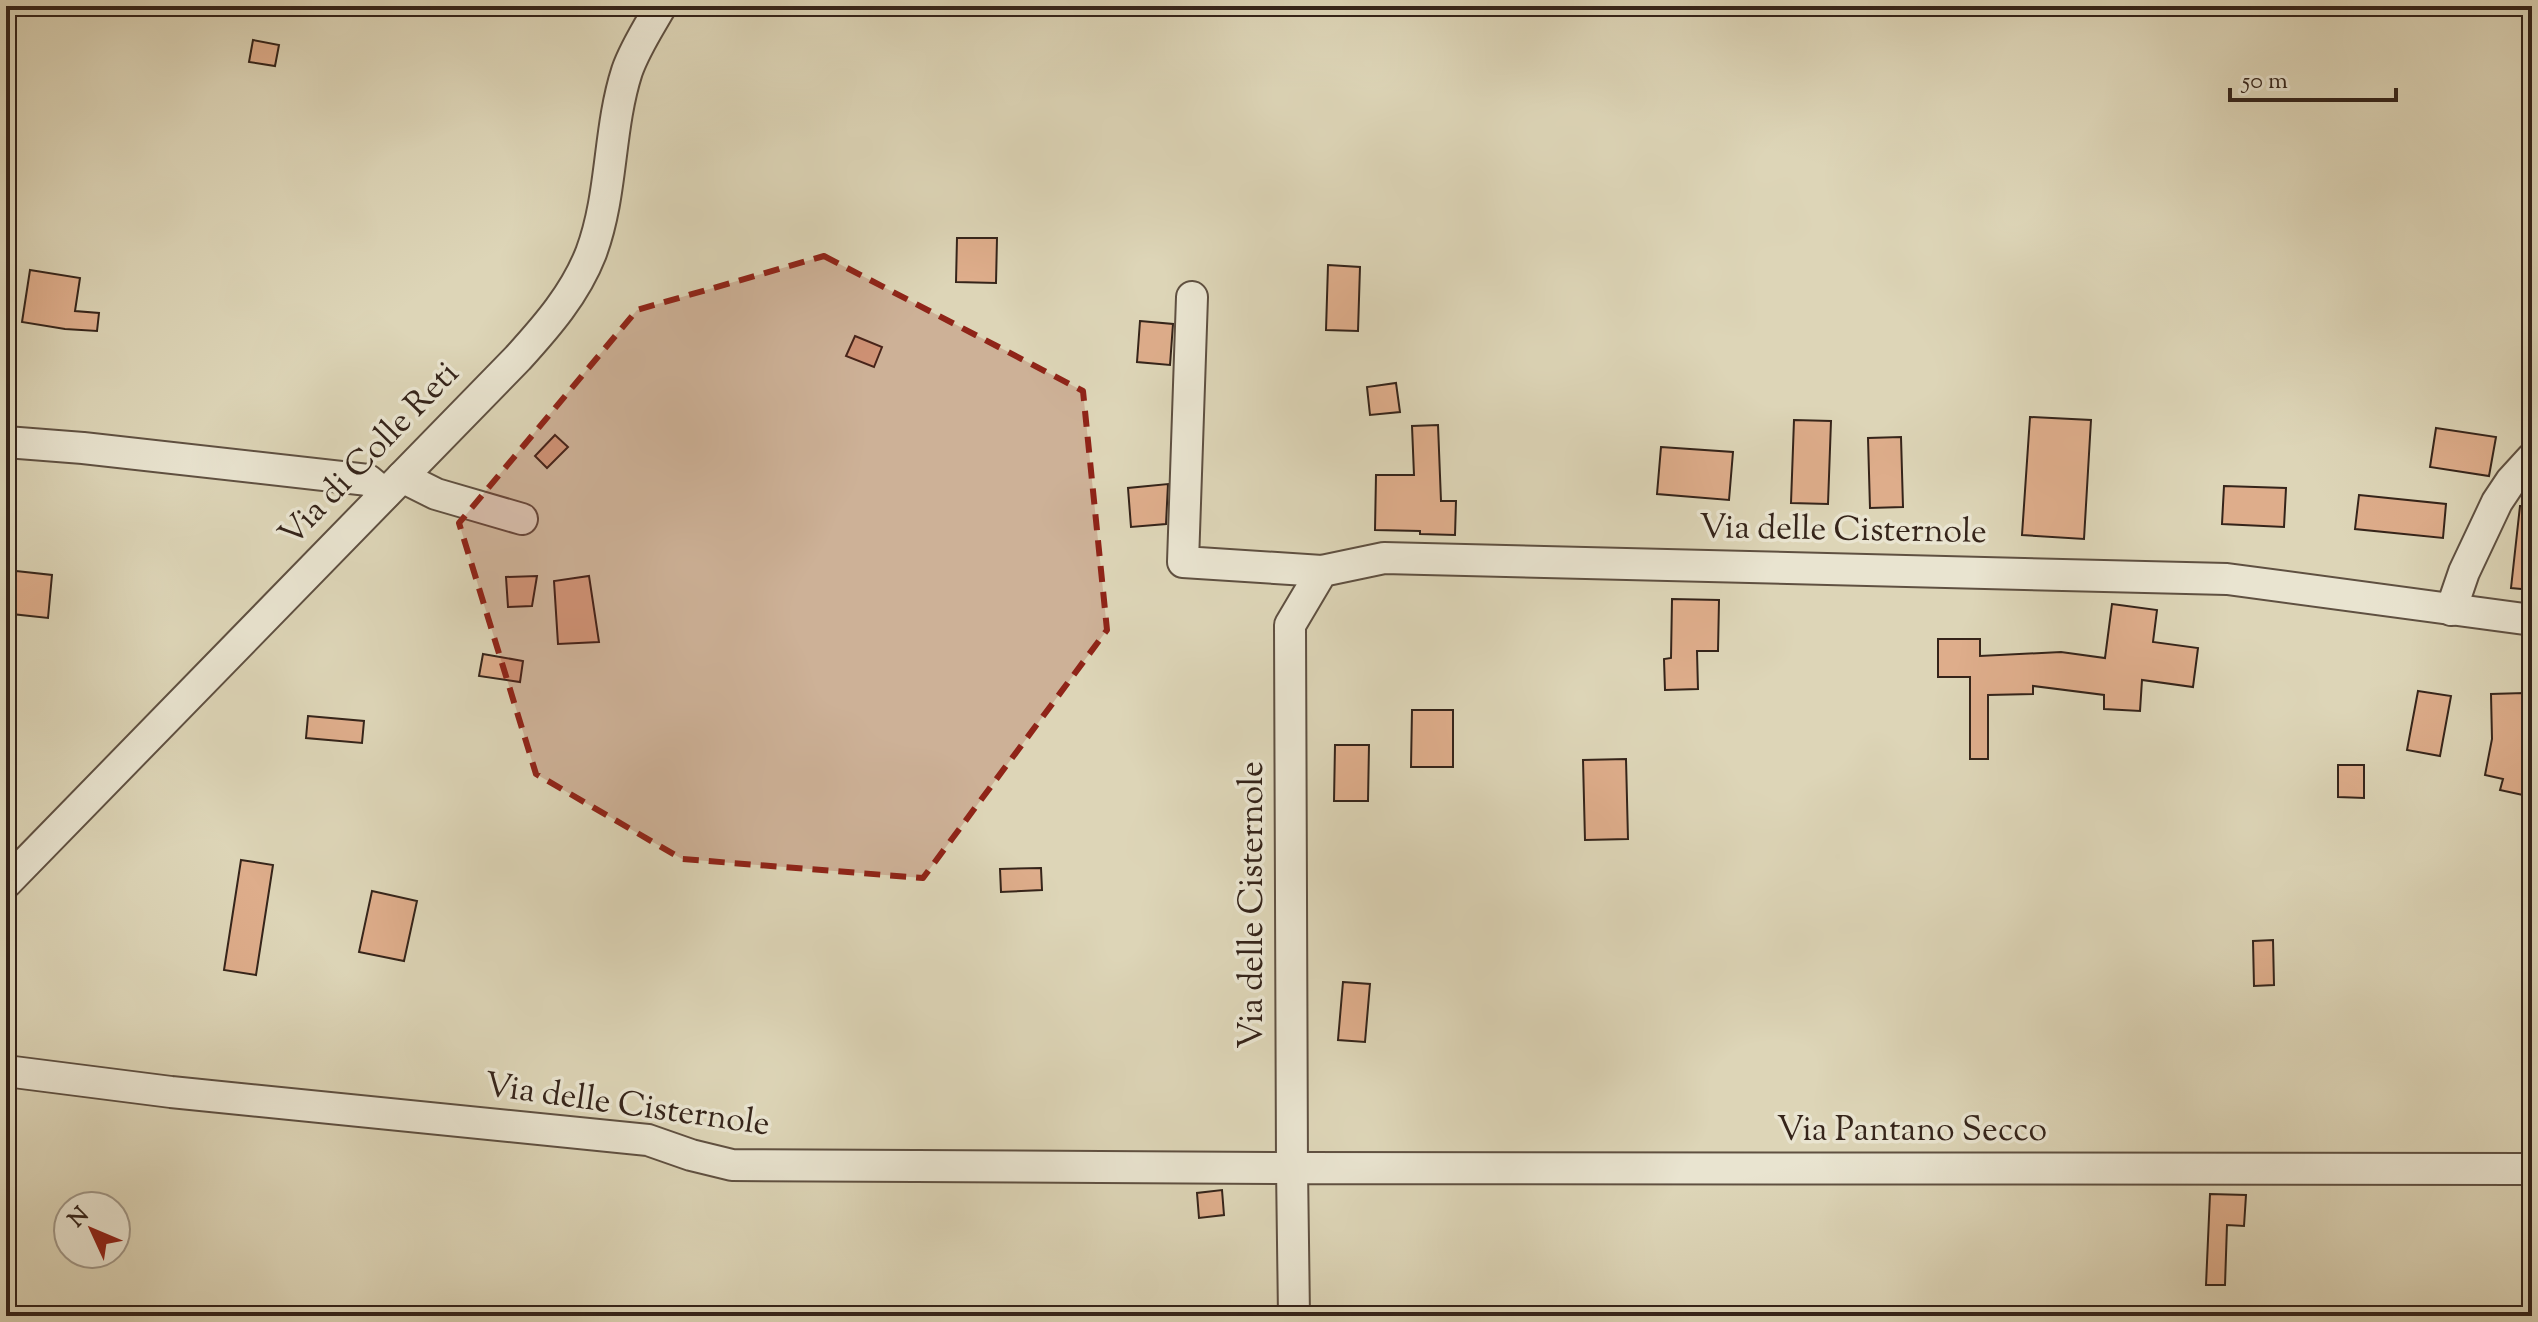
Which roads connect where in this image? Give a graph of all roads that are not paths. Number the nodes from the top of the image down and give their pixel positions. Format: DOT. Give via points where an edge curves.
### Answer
graph roads {
  1 [pos="661,6"];
  2 [pos="1192,297"];
  3 [pos="6,442"];
  4 [pos="2532,458"];
  5 [pos="394,485"];
  6 [pos="522,519"];
  7 [pos="1322,571"];
  8 [pos="2451,610"];
  9 [pos="2532,620"];
  10 [pos="6,883"];
  11 [pos="6,1071"];
  12 [pos="1292,1168"];
  13 [pos="2532,1169"];
  14 [pos="1294,1316"];
  1 -- 5 [label="street, Via di Colle Reti" via="627,72 600,225 577,284 545,328"];
  2 -- 7 [label="street" via="1183,562"];
  3 -- 5 [label="street"];
  4 -- 8 [label="street" via="2497,502"];
  5 -- 6 [label="street"];
  5 -- 10 [label="street, Via di Colle Reti"];
  7 -- 8 [label="street, Via delle Cisternole" via="1384,558 2227,579"];
  7 -- 12 [label="street, Via delle Cisternole" via="1290,625"];
  8 -- 9 [label="street, Via delle Cisternole"];
  11 -- 12 [label="street, Via delle Cisternole" via="648,1140 732,1165"];
  12 -- 13 [label="street, Via Pantano Secco"];
  12 -- 14 [label="street"];
}
